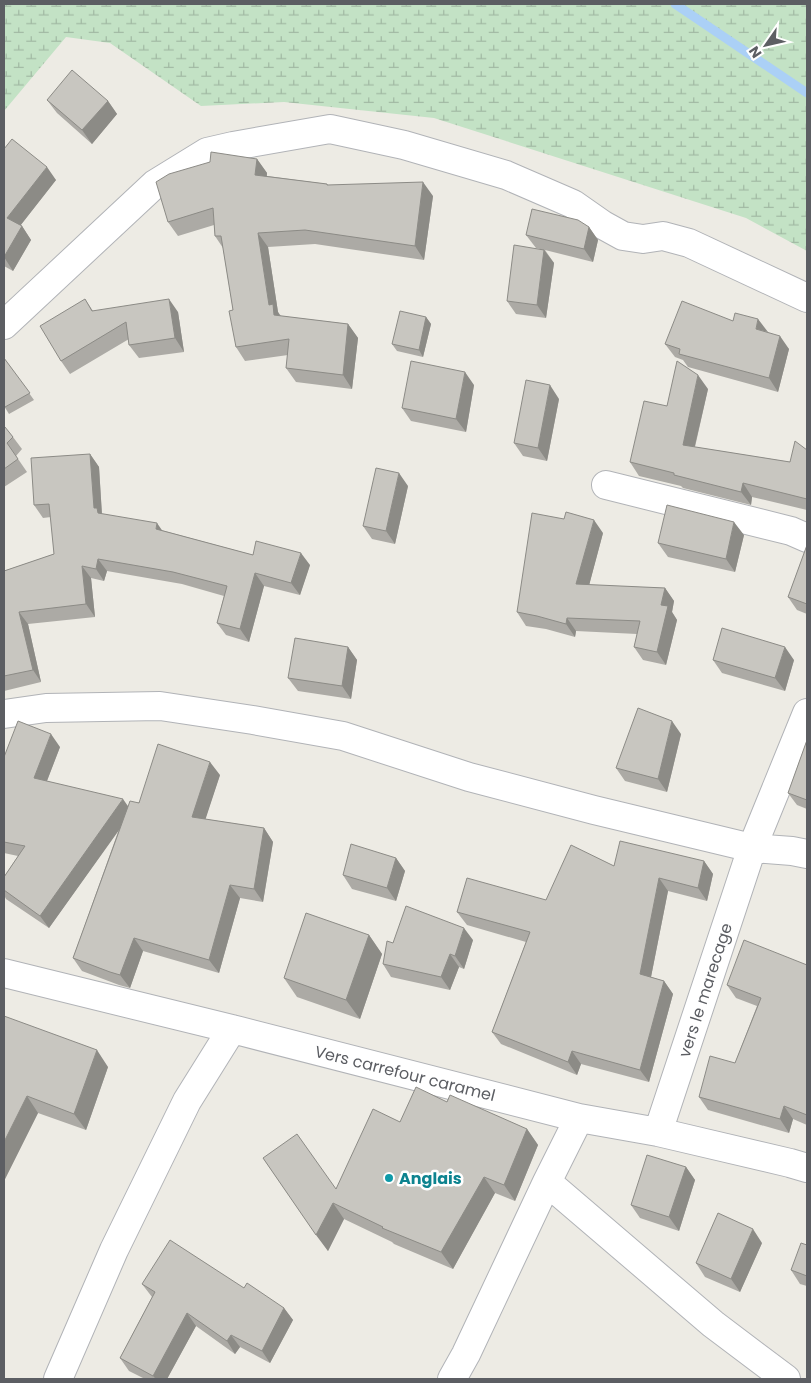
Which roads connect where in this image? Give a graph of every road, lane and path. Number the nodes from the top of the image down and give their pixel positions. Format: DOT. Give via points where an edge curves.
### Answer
graph roads {
  1 [pos="807,298"];
  2 [pos="4,324"];
  3 [pos="606,485"];
  4 [pos="807,538"];
  5 [pos="807,713"];
  6 [pos="4,714"];
  7 [pos="752,848"];
  8 [pos="807,854"];
  9 [pos="4,973"];
  10 [pos="232,1029"];
  11 [pos="579,1118"];
  12 [pos="658,1132"];
  13 [pos="807,1168"];
  14 [pos="547,1182"];
  15 [pos="58,1379"];
  16 [pos="452,1379"];
  17 [pos="786,1379"];
  1 -- 2 [label="street" via="689,243 663,236 643,239 623,236 573,204 506,175 404,145 330,129 206,152 155,184"];
  3 -- 4 [label="street" via="791,531"];
  5 -- 7 [label="street, vers le marecage"];
  6 -- 7 [label="street" via="46,708 160,706 343,736 469,777"];
  7 -- 8 [label="street"];
  7 -- 12 [label="street, vers le marecage"];
  9 -- 10 [label="street, Vers carrefour caramel"];
  10 -- 11 [label="street, Vers carrefour caramel"];
  10 -- 15 [label="street" via="187,1101 114,1250"];
  11 -- 12 [label="street, Vers carrefour caramel"];
  11 -- 14 [label="street"];
  12 -- 13 [label="street, Vers carrefour caramel"];
  14 -- 16 [label="street"];
  14 -- 17 [label="street" via="714,1324"];
}
